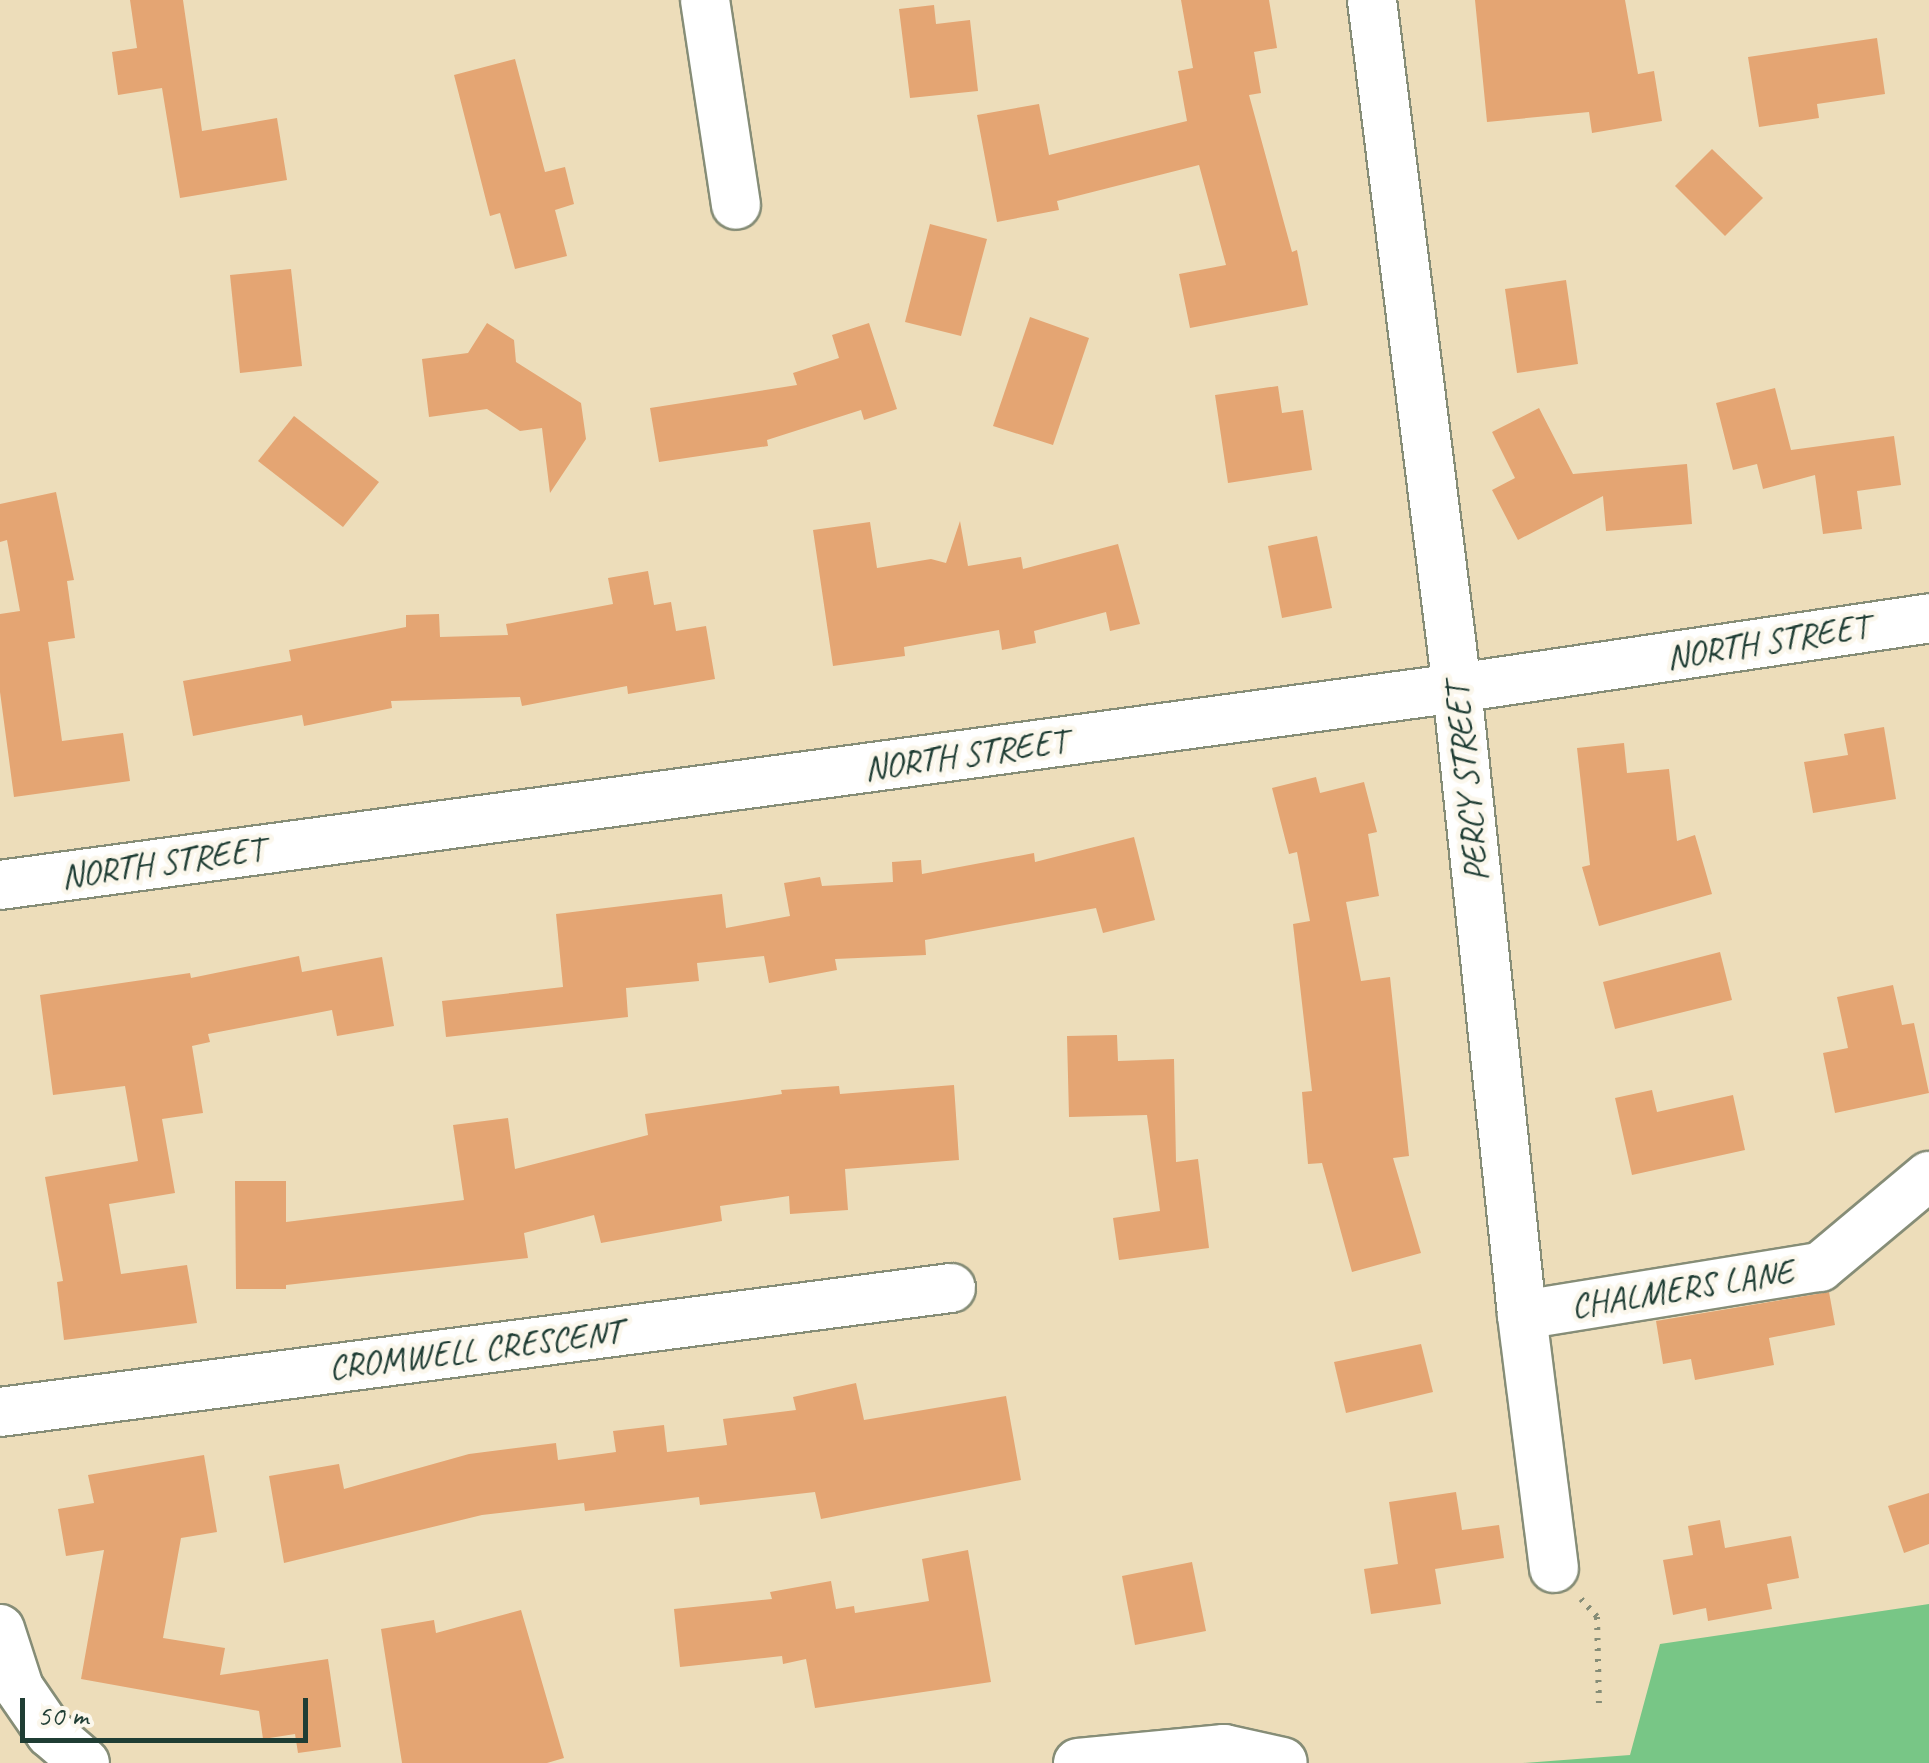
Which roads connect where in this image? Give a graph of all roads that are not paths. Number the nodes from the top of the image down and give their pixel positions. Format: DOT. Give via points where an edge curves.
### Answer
graph roads {
  1 [pos="704,0"];
  2 [pos="1372,0"];
  3 [pos="736,205"];
  4 [pos="1929,618"];
  5 [pos="1457,688"];
  6 [pos="0,885"];
  7 [pos="1929,1176"];
  8 [pos="951,1288"];
  9 [pos="1522,1315"];
  10 [pos="0,1412"];
  11 [pos="1554,1568"];
  12 [pos="0,1629"];
  13 [pos="68,1748"];
  14 [pos="1283,1762"];
  15 [pos="1078,1763"];
  1 -- 3 [label="street"];
  2 -- 5 [label="street, PERCY STREET"];
  4 -- 5 [label="street, NORTH STREET"];
  5 -- 6 [label="street, NORTH STREET"];
  5 -- 9 [label="street, PERCY STREET"];
  7 -- 9 [label="street, CHALMERS LANE" via="1820,1267"];
  8 -- 10 [label="street, CROMWELL CRESCENT"];
  9 -- 11 [label="street, PERCY STREET"];
  12 -- 13 [label="street" via="19,1688"];
  14 -- 15 [label="street" via="1224,1749"];
}
